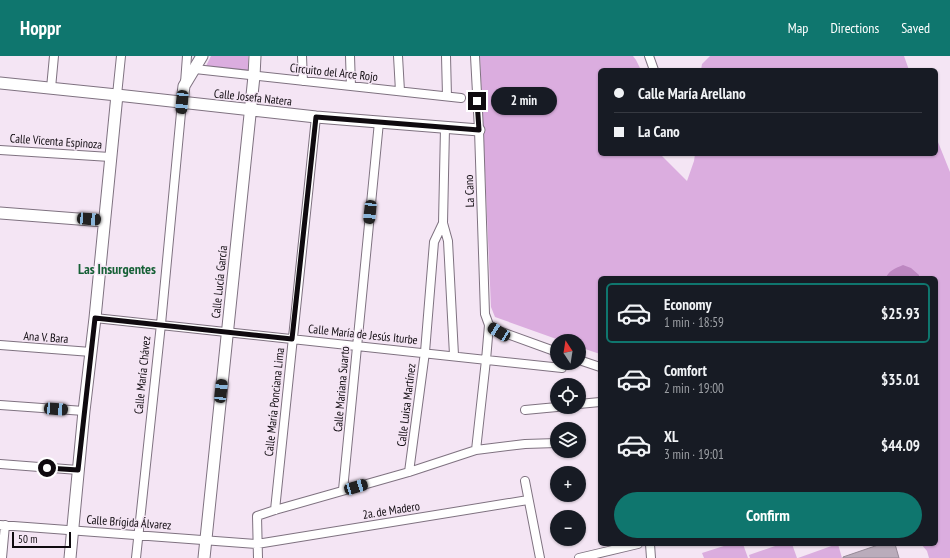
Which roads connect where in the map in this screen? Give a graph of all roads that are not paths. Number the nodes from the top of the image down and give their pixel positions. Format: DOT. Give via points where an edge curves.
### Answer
graph roads {
  1 [pos="54,56"];
  2 [pos="121,56"];
  3 [pos="187,56"];
  4 [pos="202,56"];
  5 [pos="255,56"];
  6 [pos="302,56"];
  7 [pos="350,56"];
  8 [pos="398,56"];
  9 [pos="446,56"];
  10 [pos="475,56"];
  11 [pos="649,56"];
  12 [pos="653,68"];
  13 [pos="195,69"];
  14 [pos="254,76"];
  15 [pos="303,81"];
  16 [pos="0,83"];
  17 [pos="184,86"];
  18 [pos="351,86"];
  19 [pos="51,88"];
  20 [pos="400,91"];
  21 [pos="117,95"];
  22 [pos="447,96"];
  23 [pos="461,98"];
  24 [pos="182,102"];
  25 [pos="250,110"];
  26 [pos="316,117"];
  27 [pos="379,122"];
  28 [pos="445,128"];
  29 [pos="479,130"];
  30 [pos="0,150"];
  31 [pos="110,157"];
  32 [pos="0,213"];
  33 [pos="104,220"];
  34 [pos="443,222"];
  35 [pos="95,318"];
  36 [pos="161,324"];
  37 [pos="489,325"];
  38 [pos="228,332"];
  39 [pos="292,339"];
  40 [pos="0,345"];
  41 [pos="357,346"];
  42 [pos="550,350"];
  43 [pos="91,352"];
  44 [pos="424,352"];
  45 [pos="454,355"];
  46 [pos="486,360"];
  47 [pos="586,362"];
  48 [pos="598,366"];
  49 [pos="550,367"];
  50 [pos="598,402"];
  51 [pos="586,403"];
  52 [pos="0,405"];
  53 [pos="550,408"];
  54 [pos="525,410"];
  55 [pos="84,411"];
  56 [pos="550,443"];
  57 [pos="476,450"];
  58 [pos="0,464"];
  59 [pos="78,470"];
  60 [pos="409,472"];
  61 [pos="525,481"];
  62 [pos="344,490"];
  63 [pos="528,500"];
  64 [pos="275,510"];
  65 [pos="2,525"];
  66 [pos="72,530"];
  67 [pos="138,535"];
  68 [pos="205,540"];
  69 [pos="257,544"];
  70 [pos="630,546"];
  71 [pos="650,546"];
  72 [pos="2,558"];
  73 [pos="70,558"];
  74 [pos="136,558"];
  75 [pos="204,558"];
  76 [pos="258,558"];
  77 [pos="540,558"];
  78 [pos="579,558"];
  79 [pos="651,558"];
  1 -- 19 [label="street"];
  2 -- 21 [label="street"];
  3 -- 17 [label="street"];
  4 -- 13 [label="street, Calle María Chávez"];
  5 -- 14 [label="street, Calle Lucía García"];
  6 -- 15 [label="street"];
  7 -- 18 [label="street"];
  8 -- 20 [label="street"];
  9 -- 22 [label="street"];
  10 -- 29 [label="street, La Cano"];
  11 -- 12 [label="street"];
  13 -- 14 [label="street, Circuito del Arce Rojo"];
  13 -- 17 [label="street, Calle María Chávez"];
  14 -- 15 [label="street, Circuito del Arce Rojo"];
  14 -- 25 [label="street, Calle Lucía García"];
  15 -- 18 [label="street, Circuito del Arce Rojo"];
  16 -- 19 [label="street, Calle Josefa Natera"];
  17 -- 24 [label="street, Calle María Chávez"];
  18 -- 20 [label="street, Circuito del Arce Rojo"];
  19 -- 21 [label="street, Calle Josefa Natera"];
  20 -- 22 [label="street, Circuito del Arce Rojo"];
  21 -- 24 [label="street, Calle Josefa Natera"];
  21 -- 31 [label="street"];
  22 -- 23 [label="street, Circuito del Arce Rojo"];
  24 -- 25 [label="street, Calle Josefa Natera"];
  24 -- 36 [label="street, Calle María Chávez"];
  25 -- 26 [label="street, Calle Josefa Natera"];
  25 -- 38 [label="street, Calle Lucía García"];
  26 -- 27 [label="street, Calle Josefa Natera"];
  26 -- 39 [label="street, Calle María Ponciana Lima"];
  27 -- 28 [label="street, Calle Josefa Natera"];
  27 -- 41 [label="street, Calle Mariana Suarto"];
  28 -- 29 [label="street, Calle Josefa Natera"];
  28 -- 34 [label="street, Calle Luisa Martínez"];
  29 -- 37 [label="street, La Cano" via="485,314"];
  30 -- 31 [label="street, Calle Vicenta Espinoza"];
  31 -- 33 [label="street"];
  32 -- 33 [label="street"];
  33 -- 35 [label="street"];
  34 -- 44 [label="street, Calle Luisa Martínez" via="434,242"];
  34 -- 45 [label="street, Calle Luisa Martínez" via="448,241"];
  35 -- 36 [label="street, Calle María de Jesús Iturbe"];
  35 -- 43 [label="street"];
  36 -- 38 [label="street, Calle María de Jesús Iturbe"];
  36 -- 67 [label="street, Calle María Chávez"];
  37 -- 42 [label="street" via="499,332"];
  37 -- 46 [label="street, La Cano"];
  38 -- 39 [label="street, Calle María de Jesús Iturbe"];
  38 -- 68 [label="street, Calle Lucía García"];
  39 -- 41 [label="street, Calle María de Jesús Iturbe"];
  39 -- 64 [label="street, Calle María Ponciana Lima"];
  40 -- 43 [label="street, Ana V. Bara"];
  41 -- 44 [label="street, Calle María de Jesús Iturbe"];
  41 -- 62 [label="street, Calle Mariana Suarto"];
  43 -- 55 [label="street"];
  44 -- 45 [label="street, Calle María de Jesús Iturbe"];
  44 -- 60 [label="street, Calle Luisa Martínez"];
  45 -- 46 [label="street, Calle María de Jesús Iturbe"];
  46 -- 49 [label="street, Calle María de Jesús Iturbe"];
  46 -- 57 [label="street, La Cano"];
  47 -- 48 [label="street"];
  50 -- 51 [label="street"];
  52 -- 55 [label="street"];
  53 -- 54 [label="street"];
  55 -- 59 [label="street"];
  56 -- 57 [label="street"];
  57 -- 60 [label="street"];
  58 -- 59 [label="street"];
  59 -- 66 [label="street"];
  60 -- 62 [label="street"];
  61 -- 63 [label="street"];
  62 -- 64 [label="street"];
  63 -- 69 [label="street, 2a. de Madero"];
  63 -- 77 [label="street"];
  64 -- 69 [label="street" via="257,516"];
  65 -- 66 [label="street, Calle Brígida Álvarez"];
  65 -- 72 [label="street"];
  66 -- 67 [label="street, Calle Brígida Álvarez"];
  66 -- 73 [label="street"];
  67 -- 68 [label="street, Calle Brígida Álvarez"];
  67 -- 74 [label="street, Calle María Chávez"];
  68 -- 69 [label="street, Calle Brígida Álvarez"];
  68 -- 75 [label="street, Calle Lucía García"];
  69 -- 76 [label="street"];
  70 -- 78 [label="street"];
  71 -- 79 [label="street"];
}
